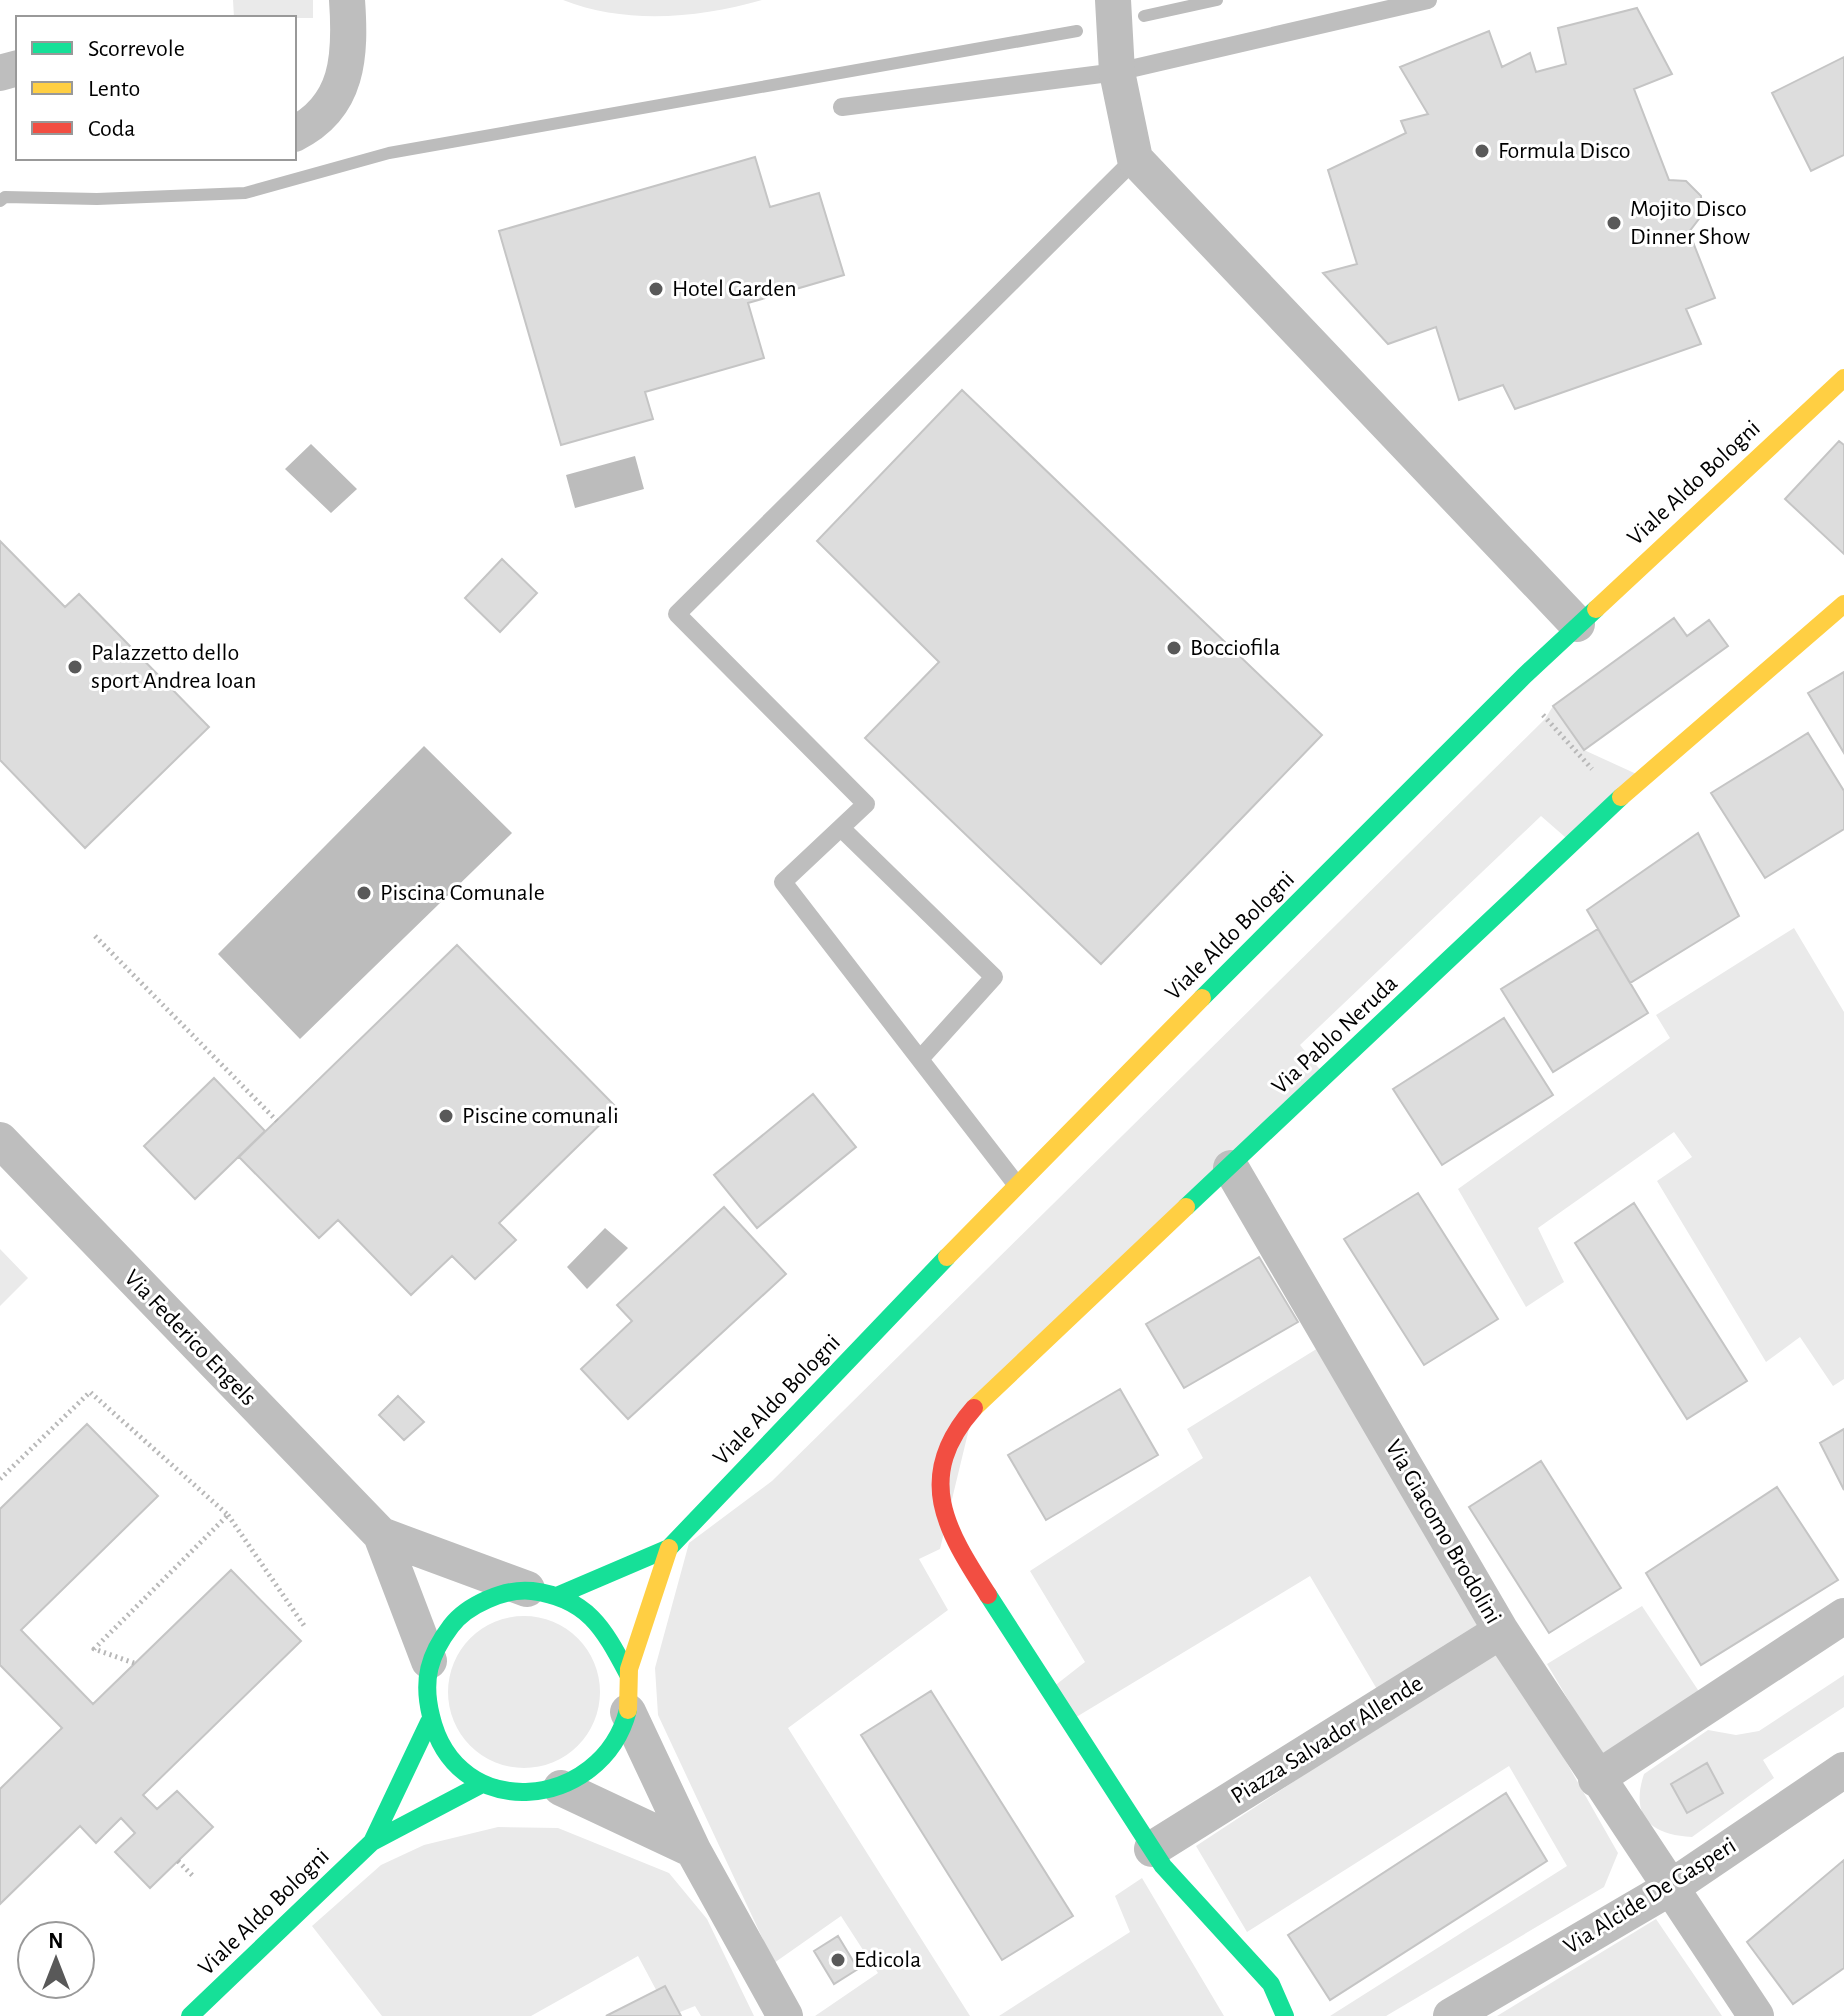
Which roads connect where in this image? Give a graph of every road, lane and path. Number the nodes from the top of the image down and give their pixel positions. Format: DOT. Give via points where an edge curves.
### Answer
graph roads {
  1 [pos="347,0"];
  2 [pos="1113,0"];
  3 [pos="1428,0"];
  4 [pos="1117,72"];
  5 [pos="842,107"];
  6 [pos="296,133"];
  7 [pos="1135,159"];
  8 [pos="1844,378"];
  9 [pos="1844,604"];
  10 [pos="1577,624"];
  11 [pos="1524,676"];
  12 [pos="1625,793"];
  13 [pos="841,828"];
  14 [pos="95,936"];
  15 [pos="920,1059"];
  16 [pos="277,1121"];
  17 [pos="0,1140"];
  18 [pos="1231,1168"];
  19 [pos="1016,1184"];
  20 [pos="0,1479"];
  21 [pos="228,1515"];
  22 [pos="381,1535"];
  23 [pos="669,1548"];
  24 [pos="543,1592"];
  25 [pos="1844,1616"];
  26 [pos="305,1627"];
  27 [pos="1501,1631"];
  28 [pos="429,1661"];
  29 [pos="134,1663"];
  30 [pos="628,1674"];
  31 [pos="628,1712"];
  32 [pos="429,1722"];
  33 [pos="1844,1770"];
  34 [pos="1596,1779"];
  35 [pos="482,1784"];
  36 [pos="561,1788"];
  37 [pos="372,1842"];
  38 [pos="1152,1849"];
  39 [pos="693,1850"];
  40 [pos="178,1861"];
  41 [pos="193,1876"];
  42 [pos="1670,1888"];
  43 [pos="190,2016"];
  44 [pos="785,2016"];
  45 [pos="1285,2016"];
  46 [pos="1451,2016"];
  47 [pos="1756,2016"];
  1 -- 6 [label="street" via="349,54 339,91 312,124"];
  2 -- 4 [label="street"];
  3 -- 4 [label="lane"];
  4 -- 5 [label="lane"];
  4 -- 7 [label="street"];
  7 -- 10 [label="street"];
  7 -- 13 [label="lane" via="677,614 866,804"];
  8 -- 10 [label="main road, Viale Aldo Bologni"];
  9 -- 12 [label="main road, Via Pablo Neruda"];
  10 -- 11 [label="main road, Viale Aldo Bologni"];
  11 -- 12 [label="path" via="1545,719 1590,768"];
  11 -- 19 [label="main road, Viale Aldo Bologni"];
  12 -- 18 [label="main road, Via Pablo Neruda"];
  13 -- 15 [label="lane" via="783,882"];
  13 -- 15 [label="lane" via="994,977"];
  14 -- 16 [label="path"];
  15 -- 19 [label="lane"];
  17 -- 22 [label="street, Via Federico Engels"];
  18 -- 27 [label="street, Via Giacomo Brodolini"];
  18 -- 38 [label="main road, Via Pablo Neruda" via="966,1416 941,1469 940,1502 955,1544"];
  19 -- 23 [label="main road, Viale Aldo Bologni"];
  20 -- 21 [label="path" via="90,1392"];
  21 -- 26 [label="path"];
  21 -- 29 [label="path" via="94,1649"];
  22 -- 24 [label="street, Via Federico Engels"];
  22 -- 28 [label="street, Via Federico Engels"];
  23 -- 24 [label="main road, Viale Aldo Bologni"];
  23 -- 30 [label="main road, Viale Aldo Bologni"];
  24 -- 28 [label="main road" via="496,1595 466,1609 444,1632"];
  24 -- 30 [label="main road" via="584,1606 605,1625"];
  25 -- 34 [label="street"];
  27 -- 34 [label="street, Via Giacomo Brodolini"];
  27 -- 38 [label="street, Piazza Salvador Allende"];
  28 -- 32 [label="main road" via="424,1691"];
  30 -- 31 [label="main road, Viale Aldo Bologni"];
  31 -- 36 [label="main road" via="604,1759"];
  31 -- 39 [label="street"];
  32 -- 35 [label="main road" via="440,1747"];
  32 -- 37 [label="main road, Viale Aldo Bologni"];
  33 -- 42 [label="street, Via Alcide De Gasperi"];
  34 -- 42 [label="street, Via Giacomo Brodolini"];
  35 -- 36 [label="main road" via="508,1792"];
  35 -- 37 [label="main road, Viale Aldo Bologni"];
  36 -- 39 [label="street"];
  37 -- 43 [label="main road, Viale Aldo Bologni"];
  38 -- 45 [label="main road" via="1271,1984"];
  39 -- 44 [label="street"];
  40 -- 41 [label="path"];
  42 -- 46 [label="street, Via Alcide De Gasperi"];
  42 -- 47 [label="street, Via Giacomo Brodolini"];
}
